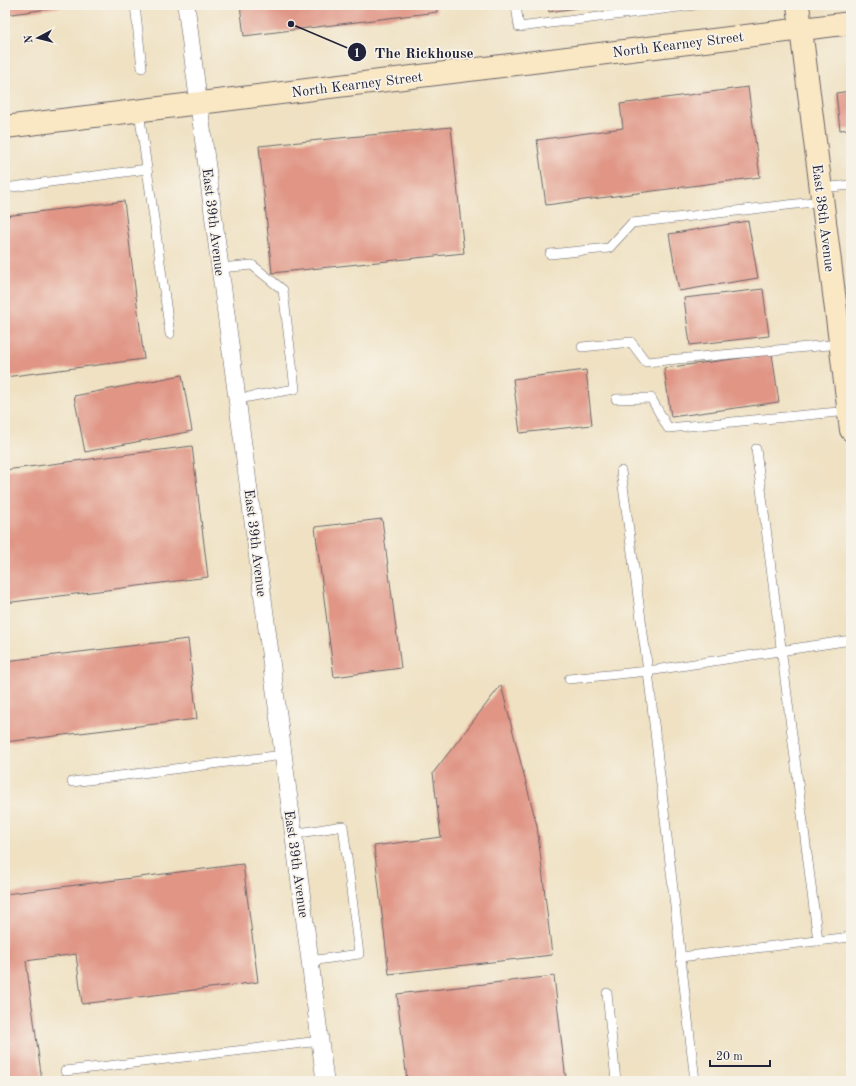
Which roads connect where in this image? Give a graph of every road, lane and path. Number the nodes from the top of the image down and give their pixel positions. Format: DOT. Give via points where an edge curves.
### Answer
graph roads {
  1 [pos="135,5"];
  2 [pos="186,5"];
  3 [pos="516,5"];
  4 [pos="696,5"];
  5 [pos="798,5"];
  6 [pos="851,23"];
  7 [pos="801,29"];
  8 [pos="142,68"];
  9 [pos="199,104"];
  10 [pos="139,111"];
  11 [pos="5,127"];
  12 [pos="147,169"];
  13 [pos="851,185"];
  14 [pos="5,188"];
  15 [pos="821,194"];
  16 [pos="550,254"];
  17 [pos="220,268"];
  18 [pos="170,334"];
  19 [pos="843,339"];
  20 [pos="582,347"];
  21 [pos="237,399"];
  22 [pos="616,399"];
  23 [pos="850,420"];
  24 [pos="756,449"];
  25 [pos="621,471"];
  26 [pos="851,640"];
  27 [pos="781,651"];
  28 [pos="648,671"];
  29 [pos="569,679"];
  30 [pos="283,755"];
  31 [pos="72,782"];
  32 [pos="293,834"];
  33 [pos="851,937"];
  34 [pos="818,941"];
  35 [pos="680,957"];
  36 [pos="310,961"];
  37 [pos="607,993"];
  38 [pos="320,1041"];
  39 [pos="65,1071"];
  40 [pos="325,1081"];
  41 [pos="616,1081"];
  42 [pos="695,1081"];
  1 -- 8 [label="lane"];
  2 -- 9 [label="street, East 39th Avenue"];
  3 -- 4 [label="lane" via="519,27"];
  5 -- 7 [label="street, East 38th Avenue"];
  6 -- 7 [label="street, North Kearney Street"];
  7 -- 9 [label="street, North Kearney Street"];
  7 -- 15 [label="street, East 38th Avenue"];
  9 -- 10 [label="street, North Kearney Street"];
  9 -- 17 [label="street, East 39th Avenue"];
  10 -- 11 [label="street, North Kearney Street"];
  10 -- 12 [label="lane"];
  12 -- 14 [label="lane"];
  12 -- 18 [label="lane"];
  13 -- 15 [label="lane"];
  15 -- 16 [label="lane" via="632,223 609,248"];
  15 -- 19 [label="street, East 38th Avenue"];
  17 -- 21 [label="street, East 39th Avenue"];
  17 -- 21 [label="lane" via="252,265 283,290 295,389"];
  19 -- 20 [label="lane" via="646,362 631,342"];
  19 -- 23 [label="street, East 38th Avenue"];
  21 -- 30 [label="street, East 39th Avenue"];
  22 -- 23 [label="lane" via="651,398 668,428"];
  24 -- 27 [label="lane"];
  25 -- 28 [label="lane"];
  26 -- 27 [label="lane"];
  27 -- 28 [label="lane"];
  27 -- 34 [label="lane"];
  28 -- 29 [label="lane"];
  28 -- 35 [label="lane"];
  30 -- 31 [label="lane"];
  30 -- 32 [label="street, East 39th Avenue"];
  32 -- 36 [label="street, East 39th Avenue"];
  32 -- 36 [label="lane" via="343,826 359,954"];
  33 -- 34 [label="lane"];
  34 -- 35 [label="lane"];
  35 -- 42 [label="lane"];
  36 -- 38 [label="street, East 39th Avenue"];
  37 -- 41 [label="lane"];
  38 -- 39 [label="lane"];
  38 -- 40 [label="street, East 39th Avenue"];
}
